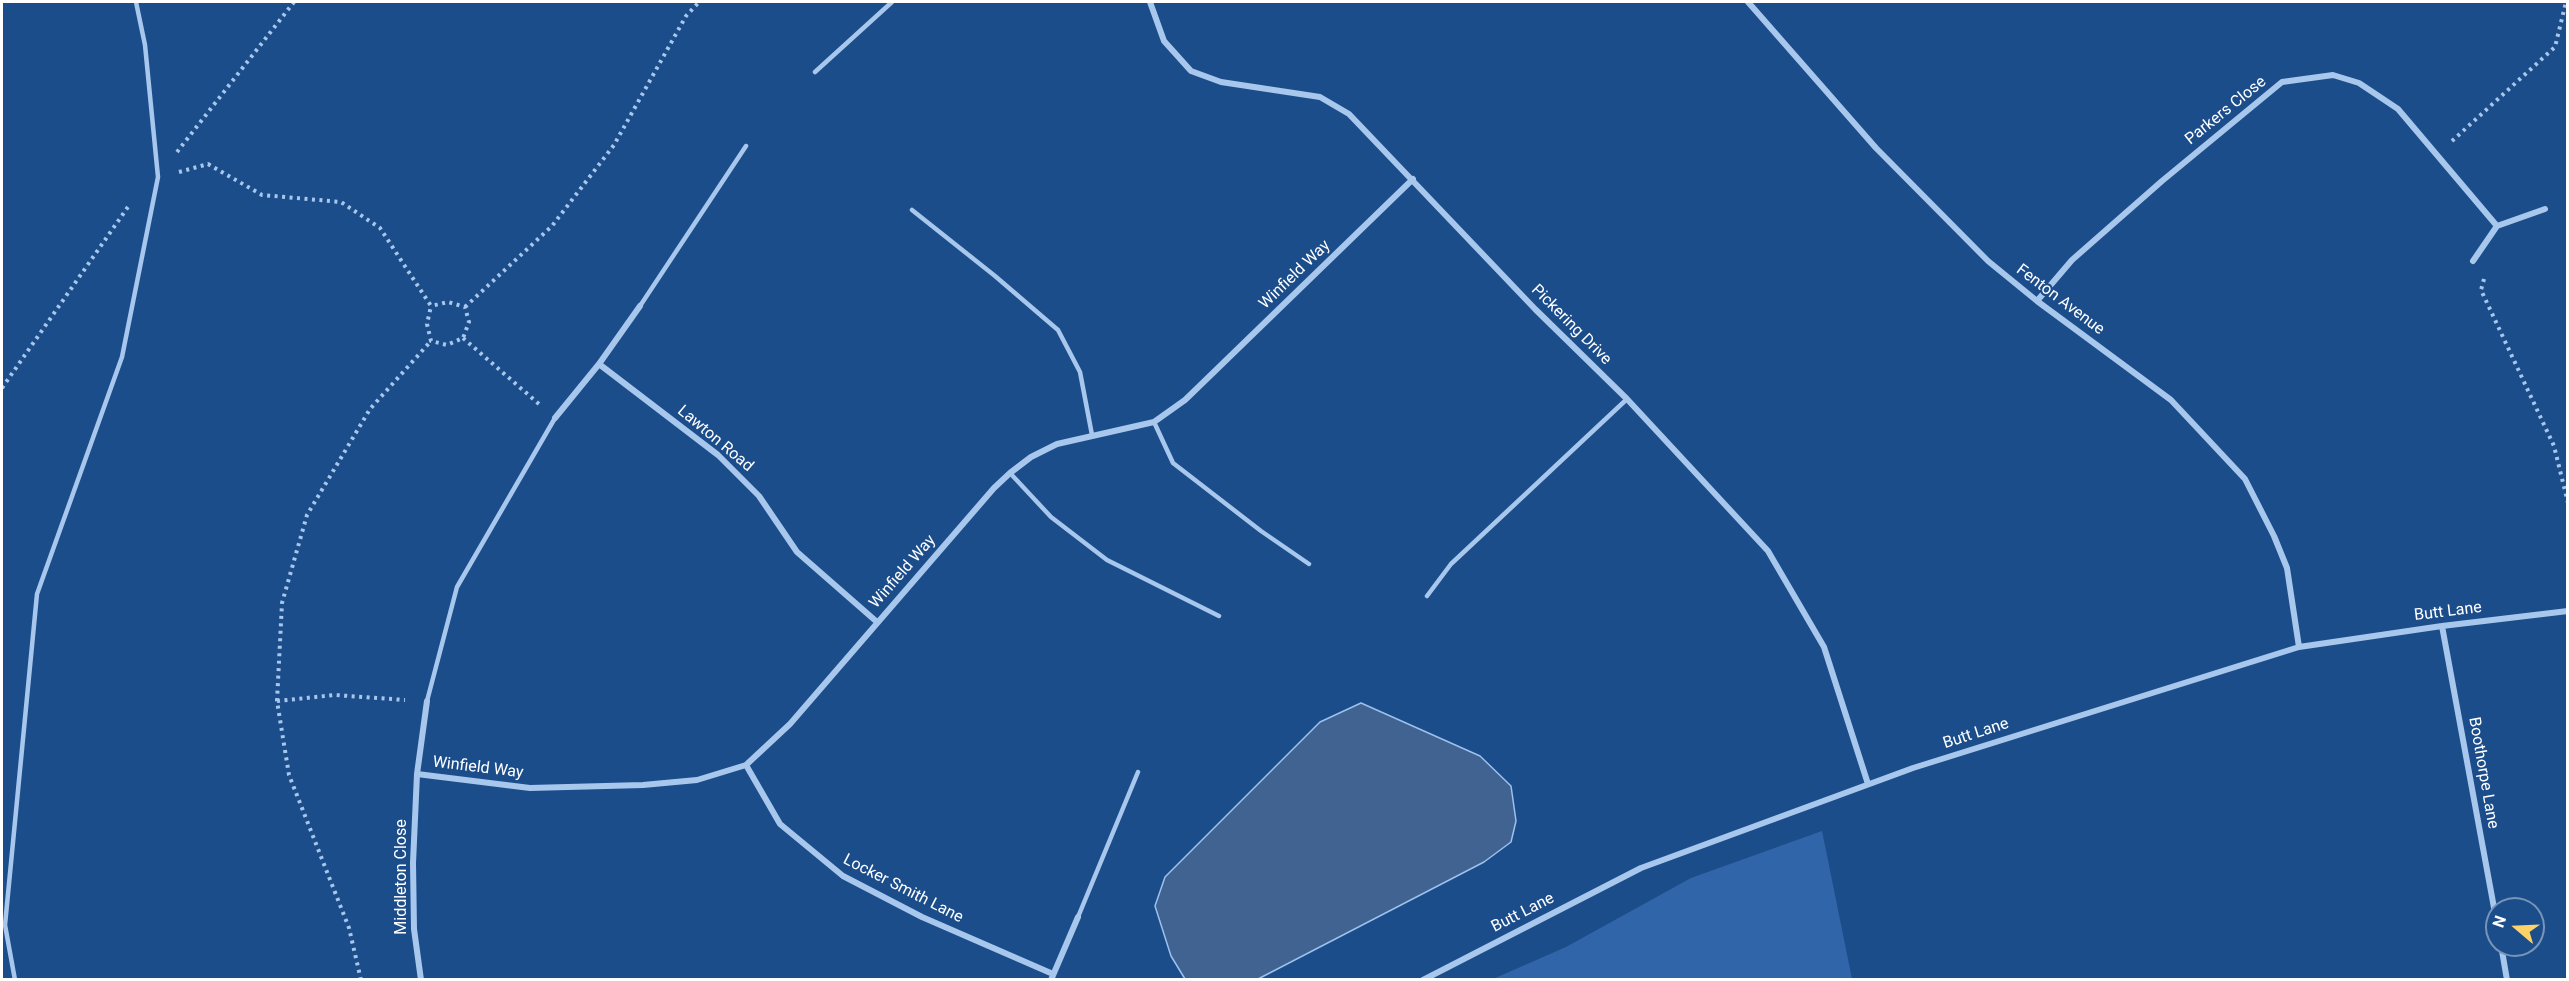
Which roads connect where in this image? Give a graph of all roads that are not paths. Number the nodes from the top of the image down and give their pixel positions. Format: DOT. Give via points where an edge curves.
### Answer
graph roads {
  1 [pos="136,2"];
  2 [pos="892,2"];
  3 [pos="1150,2"];
  4 [pos="1748,2"];
  5 [pos="815,72"];
  6 [pos="746,146"];
  7 [pos="1413,179"];
  8 [pos="2545,209"];
  9 [pos="912,210"];
  10 [pos="2497,226"];
  11 [pos="2473,261"];
  12 [pos="2037,301"];
  13 [pos="640,306"];
  14 [pos="599,364"];
  15 [pos="1627,399"];
  16 [pos="555,418"];
  17 [pos="1154,422"];
  18 [pos="1092,435"];
  19 [pos="1010,473"];
  20 [pos="1309,564"];
  21 [pos="1427,596"];
  22 [pos="2568,612"];
  23 [pos="1219,616"];
  24 [pos="877,622"];
  25 [pos="2442,626"];
  26 [pos="2299,647"];
  27 [pos="428,701"];
  28 [pos="746,765"];
  29 [pos="1138,772"];
  30 [pos="417,774"];
  31 [pos="1868,784"];
  32 [pos="2492,897"];
  33 [pos="1078,917"];
  34 [pos="2503,957"];
  35 [pos="1052,977"];
  36 [pos="15,980"];
  37 [pos="421,980"];
  38 [pos="1423,980"];
  39 [pos="2507,980"];
  1 -- 36 [label="lane" via="146,45 158,177 122,357 37,594 5,925"];
  2 -- 5 [label="lane"];
  3 -- 7 [label="street, Pickering Drive" via="1164,41 1191,71 1221,82 1320,97 1349,114"];
  4 -- 12 [label="street, Fenton Avenue" via="1876,148 1988,261"];
  6 -- 13 [label="lane"];
  7 -- 15 [label="street, Pickering Drive" via="1534,309"];
  7 -- 17 [label="street, Winfield Way" via="1185,400"];
  8 -- 10 [label="street"];
  9 -- 18 [label="lane" via="1058,330 1080,372"];
  10 -- 11 [label="street"];
  10 -- 12 [label="street, Parkers Close" via="2398,109 2359,84 2333,75 2282,82 2072,260"];
  12 -- 26 [label="street, Fenton Avenue" via="2171,400 2245,479 2287,568"];
  13 -- 14 [label="street"];
  14 -- 16 [label="street"];
  14 -- 24 [label="street, Lawton Road" via="718,455 759,496 797,552"];
  15 -- 21 [label="lane" via="1451,564"];
  15 -- 31 [label="street, Pickering Drive" via="1768,551 1824,647"];
  16 -- 27 [label="lane" via="457,587"];
  17 -- 18 [label="street, Winfield Way"];
  17 -- 20 [label="lane" via="1173,463"];
  18 -- 19 [label="street, Winfield Way" via="1057,444"];
  19 -- 23 [label="lane" via="1051,518 1107,560"];
  19 -- 24 [label="street, Winfield Way"];
  22 -- 25 [label="street, Butt Lane"];
  24 -- 28 [label="street, Winfield Way" via="790,724"];
  25 -- 26 [label="street, Butt Lane"];
  25 -- 32 [label="street, Boothorpe Lane"];
  26 -- 31 [label="street, Butt Lane"];
  27 -- 30 [label="street, Winfield Way"];
  28 -- 30 [label="street, Winfield Way" via="697,780 644,785 530,788"];
  28 -- 35 [label="street, Locker Smith Lane" via="780,824 843,876"];
  29 -- 33 [label="lane"];
  30 -- 37 [label="street, Middleton Close" via="413,885"];
  31 -- 38 [label="street, Butt Lane" via="1641,868"];
  33 -- 35 [label="street, Locker Smith Lane"];
  34 -- 39 [label="street"];
}
